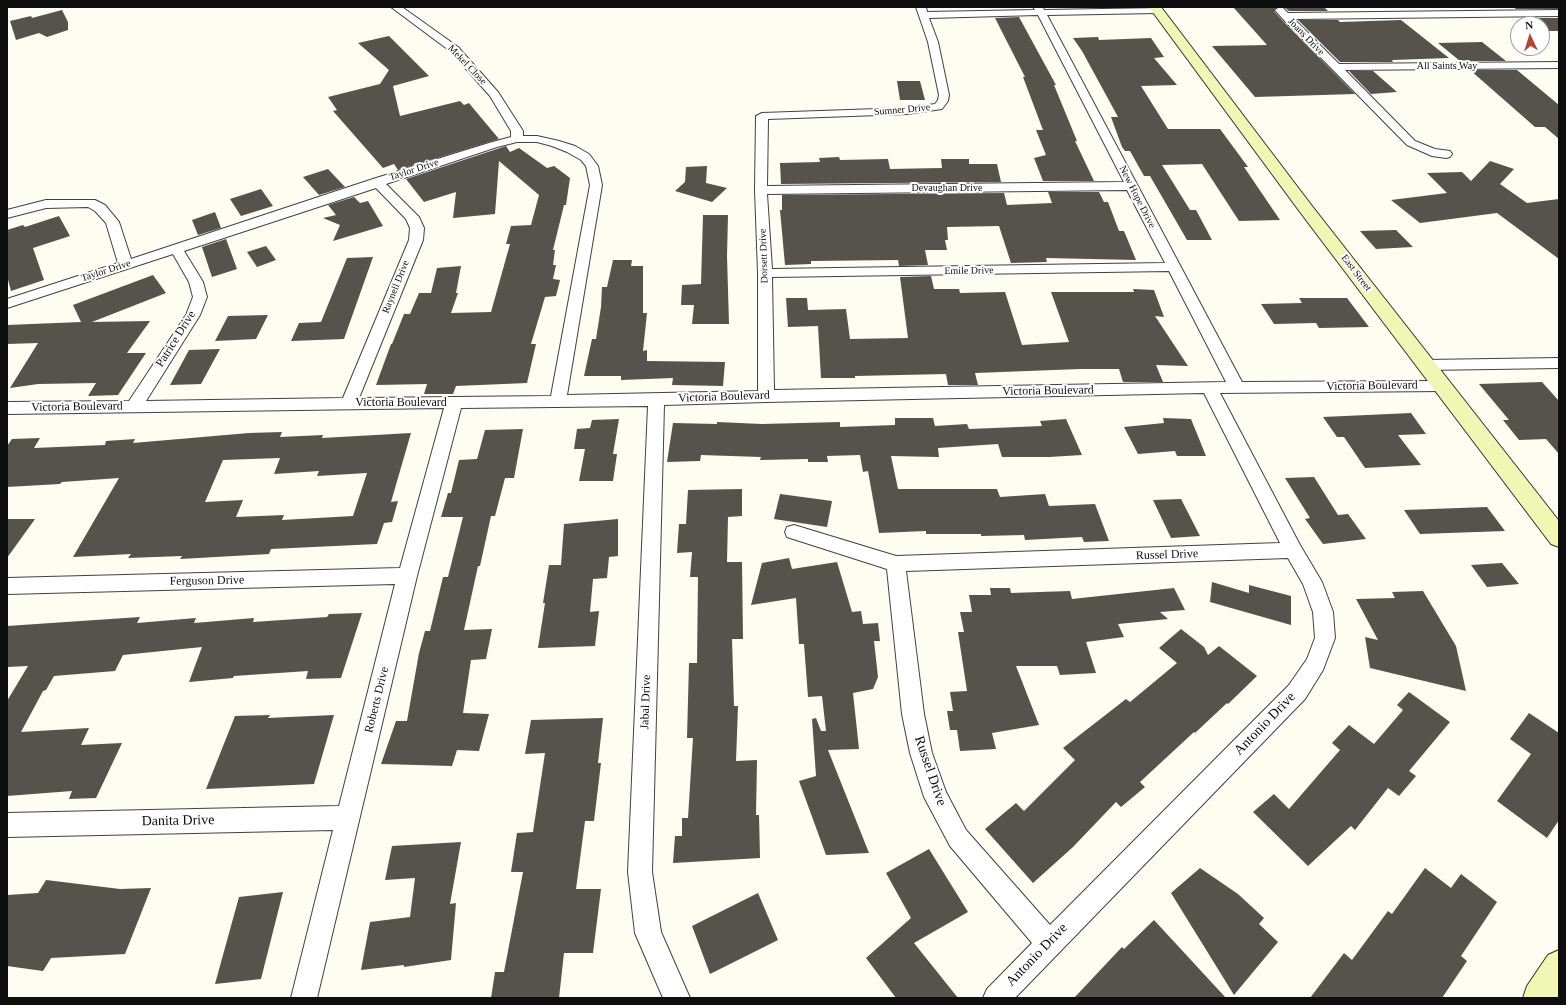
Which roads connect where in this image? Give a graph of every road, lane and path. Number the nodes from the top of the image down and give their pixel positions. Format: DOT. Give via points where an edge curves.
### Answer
graph roads {
  1 [pos="396,7"];
  2 [pos="1276,7"];
  3 [pos="1156,8"];
  4 [pos="1039,9"];
  5 [pos="922,11"];
  6 [pos="1556,11"];
  7 [pos="1285,16"];
  8 [pos="1559,65"];
  9 [pos="1335,67"];
  10 [pos="762,116"];
  11 [pos="517,139"];
  12 [pos="1446,154"];
  13 [pos="377,182"];
  14 [pos="1132,186"];
  15 [pos="761,190"];
  16 [pos="7,214"];
  17 [pos="176,248"];
  18 [pos="126,265"];
  19 [pos="1174,267"];
  20 [pos="765,273"];
  21 [pos="7,304"];
  22 [pos="1559,363"];
  23 [pos="1426,365"];
  24 [pos="1442,386"];
  25 [pos="1237,387"];
  26 [pos="1209,388"];
  27 [pos="766,396"];
  28 [pos="558,400"];
  29 [pos="656,400"];
  30 [pos="349,403"];
  31 [pos="454,403"];
  32 [pos="134,406"];
  33 [pos="7,408"];
  34 [pos="794,532"];
  35 [pos="1559,538"];
  36 [pos="1294,550"];
  37 [pos="896,564"];
  38 [pos="407,576"];
  39 [pos="7,586"];
  40 [pos="348,818"];
  41 [pos="7,825"];
  42 [pos="1048,943"];
  43 [pos="304,998"];
  44 [pos="677,998"];
  45 [pos="996,998"];
  1 -- 11 [label="street, Mekel Close" via="454,49 494,94 517,131"];
  2 -- 7 [label="street, Joans Drive"];
  3 -- 4 [label="street"];
  3 -- 23 [label="main road, East Street"];
  4 -- 5 [label="street"];
  4 -- 14 [label="street, New Hope Drive"];
  5 -- 10 [label="street, Sumner Drive" via="933,42 944,95 938,107 907,111"];
  6 -- 7 [label="street"];
  7 -- 9 [label="street, Joans Drive"];
  8 -- 9 [label="street, All Saints Way"];
  9 -- 12 [label="street, Joans Drive" via="1410,143 1432,152"];
  10 -- 15 [label="street, Dorsett Drive"];
  11 -- 13 [label="street, Taylor Drive"];
  11 -- 28 [label="street, Taylor Drive" via="537,139 555,143 585,157 592,166 596,185"];
  13 -- 17 [label="street, Taylor Drive"];
  13 -- 30 [label="street, Raynell Drive" via="412,217 417,228 416,240"];
  14 -- 15 [label="street, Devaughan Drive"];
  14 -- 19 [label="street, New Hope Drive"];
  15 -- 20 [label="street, Dorsett Drive"];
  16 -- 18 [label="street" via="46,204 90,203 100,208 112,222"];
  17 -- 18 [label="street, Taylor Drive"];
  17 -- 32 [label="street, Patrice Drive" via="196,282 200,297 193,315"];
  18 -- 21 [label="street, Taylor Drive"];
  19 -- 20 [label="street, Emile Drive"];
  19 -- 25 [label="street, New Hope Drive"];
  20 -- 27 [label="street, Dorsett Drive"];
  22 -- 23 [label="street"];
  23 -- 24 [label="main road, East Street"];
  24 -- 25 [label="street, Victoria Boulevard"];
  24 -- 35 [label="main road, East Street"];
  25 -- 26 [label="street, Victoria Boulevard"];
  26 -- 27 [label="street, Victoria Boulevard"];
  26 -- 36 [label="street, Antonio Drive"];
  27 -- 29 [label="street, Victoria Boulevard"];
  28 -- 29 [label="street, Victoria Boulevard"];
  28 -- 31 [label="street, Victoria Boulevard"];
  29 -- 44 [label="street, Jabal Drive" via="640,872 648,932"];
  30 -- 31 [label="street, Victoria Boulevard"];
  30 -- 32 [label="street, Victoria Boulevard"];
  31 -- 38 [label="street, Roberts Drive"];
  32 -- 33 [label="street, Victoria Boulevard"];
  34 -- 37 [label="street, Russel Drive"];
  36 -- 37 [label="street, Russel Drive"];
  36 -- 42 [label="street, Antonio Drive" via="1312,582 1323,612 1325,638 1316,663 1297,692"];
  37 -- 42 [label="street, Russel Drive" via="913,714 921,752 936,797 958,838"];
  38 -- 39 [label="street, Ferguson Drive"];
  38 -- 40 [label="street, Roberts Drive"];
  40 -- 41 [label="street, Danita Drive"];
  40 -- 43 [label="street, Roberts Drive"];
  42 -- 45 [label="street, Antonio Drive"];
}
